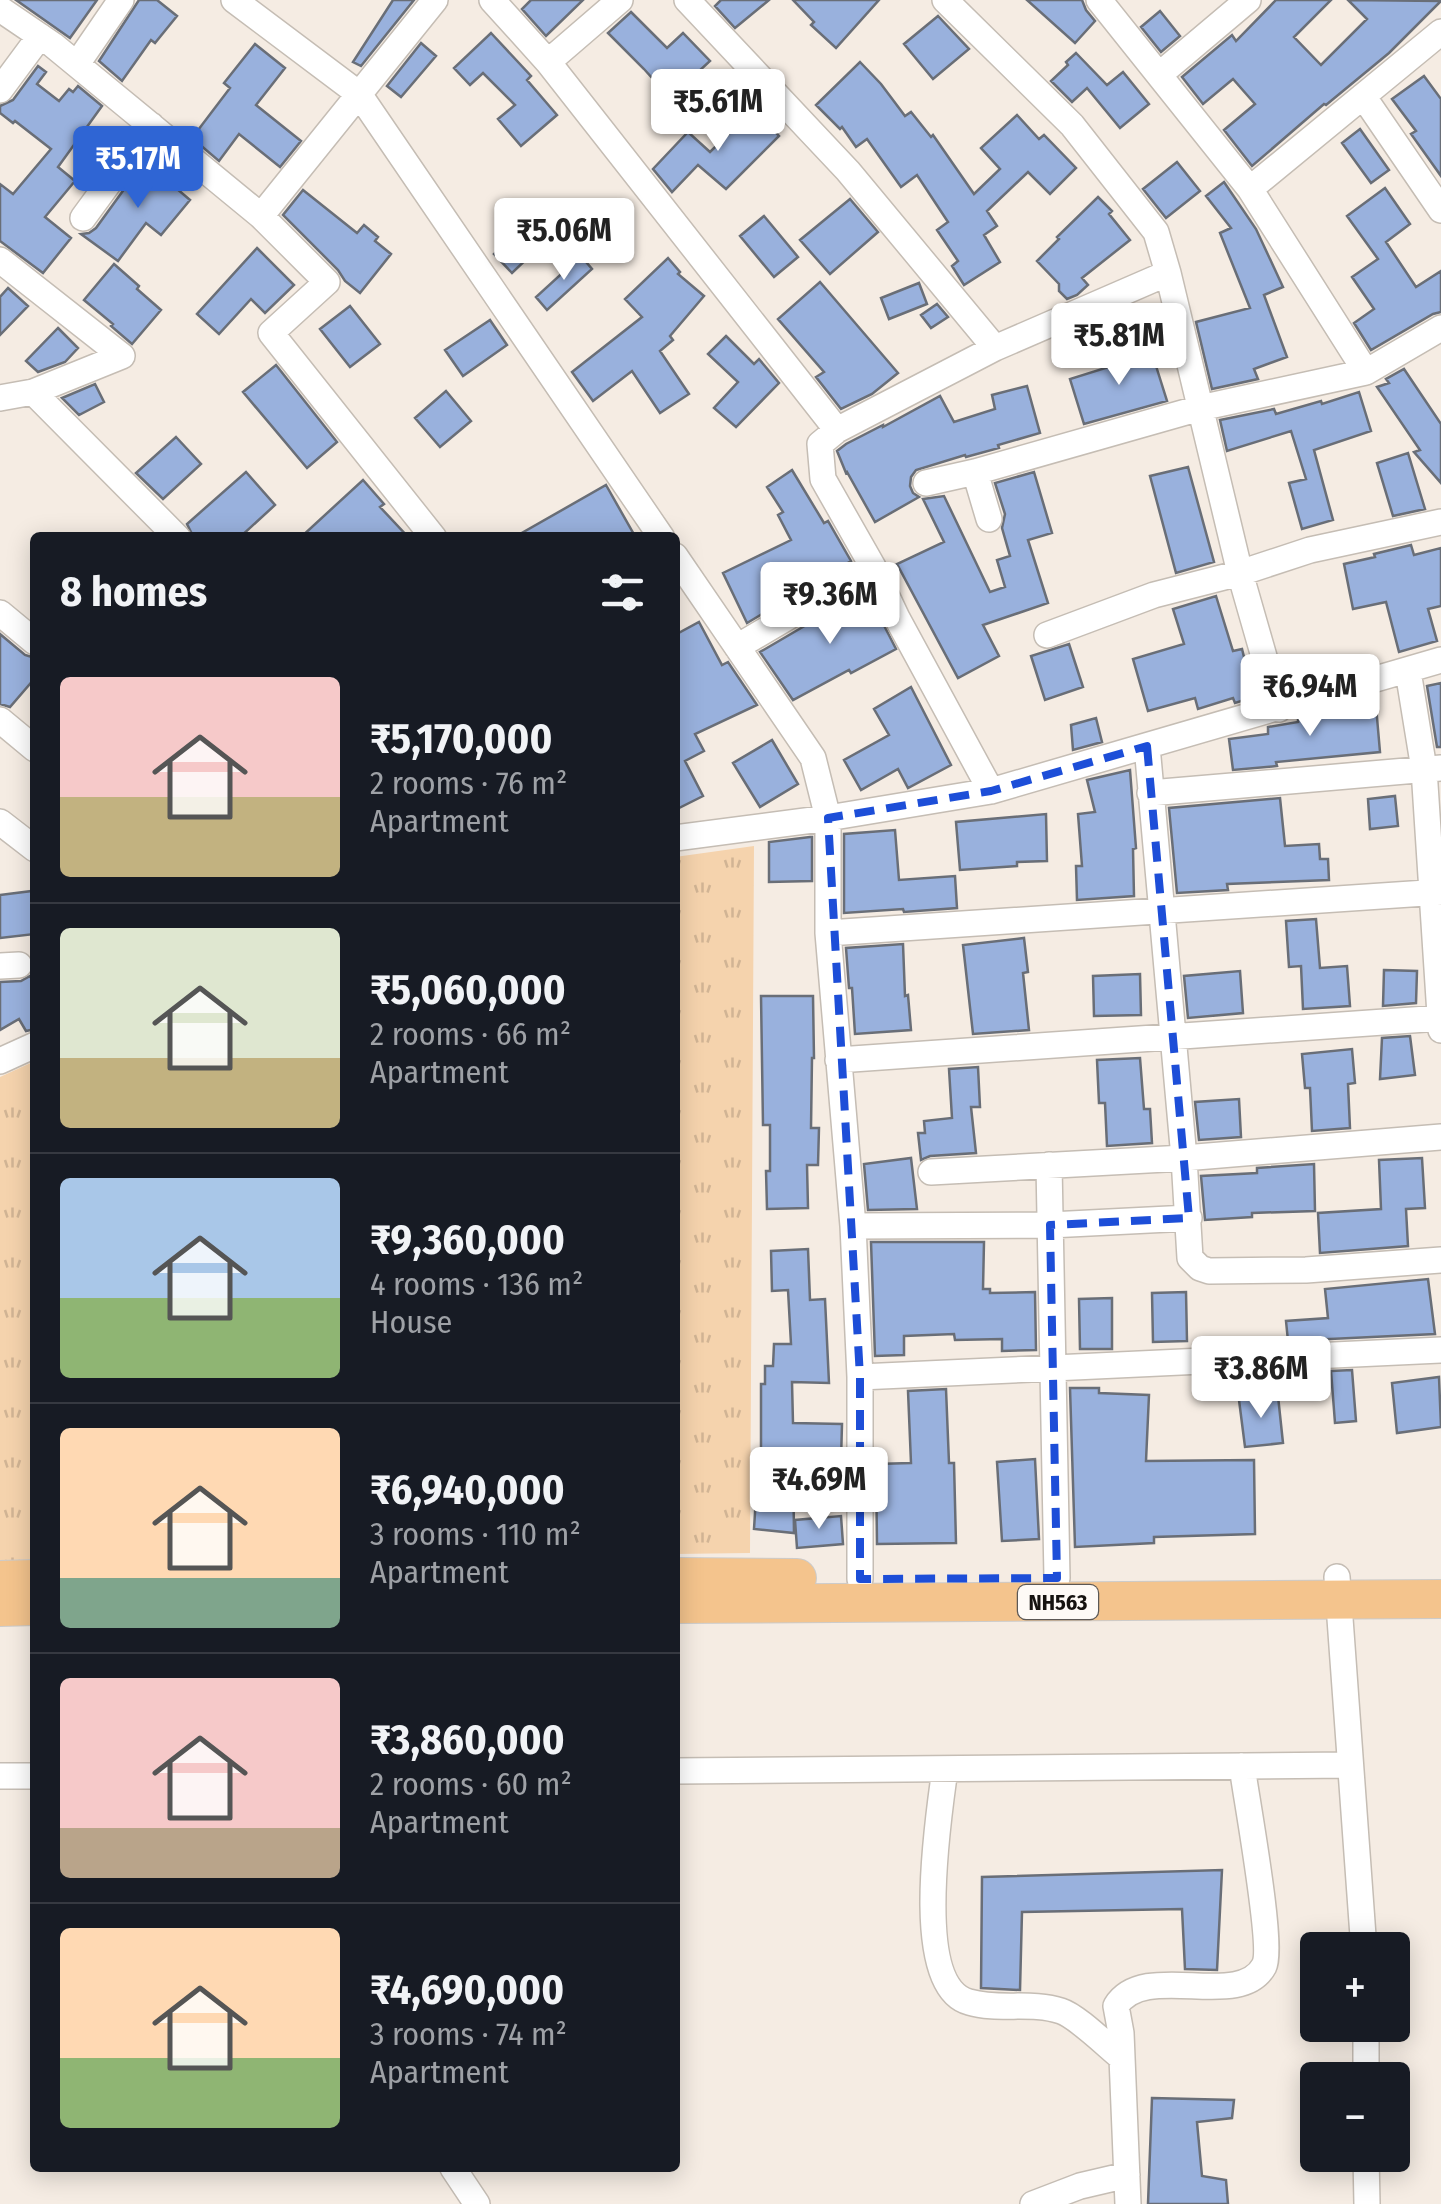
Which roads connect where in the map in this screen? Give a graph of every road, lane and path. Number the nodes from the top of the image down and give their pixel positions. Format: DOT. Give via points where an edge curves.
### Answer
graph roads {
  1 [pos="121,0"];
  2 [pos="234,0"];
  3 [pos="435,0"];
  4 [pos="492,0"];
  5 [pos="620,0"];
  6 [pos="687,0"];
  7 [pos="945,0"];
  8 [pos="1099,0"];
  9 [pos="1248,0"];
  10 [pos="0,9"];
  11 [pos="1441,32"];
  12 [pos="40,36"];
  13 [pos="548,62"];
  14 [pos="76,64"];
  15 [pos="1158,75"];
  16 [pos="0,90"];
  17 [pos="360,94"];
  18 [pos="1363,96"];
  19 [pos="151,125"];
  20 [pos="1250,189"];
  21 [pos="1441,210"];
  22 [pos="262,216"];
  23 [pos="83,218"];
  24 [pos="0,260"];
  25 [pos="1168,273"];
  26 [pos="1441,328"];
  27 [pos="995,348"];
  28 [pos="1366,372"];
  29 [pos="33,392"];
  30 [pos="0,398"];
  31 [pos="1200,408"];
  32 [pos="838,430"];
  33 [pos="975,472"];
  34 [pos="926,483"];
  35 [pos="988,519"];
  36 [pos="1441,522"];
  37 [pos="172,532"];
  38 [pos="429,532"];
  39 [pos="658,532"];
  40 [pos="680,563"];
  41 [pos="873,567"];
  42 [pos="1240,573"];
  43 [pos="0,613"];
  44 [pos="1047,635"];
  45 [pos="30,638"];
  46 [pos="737,647"];
  47 [pos="1441,660"];
  48 [pos="1408,671"];
  49 [pos="1280,709"];
  50 [pos="0,720"];
  51 [pos="30,745"];
  52 [pos="1147,746"];
  53 [pos="1432,769"];
  54 [pos="992,792"];
  55 [pos="1150,793"];
  56 [pos="828,818"];
  57 [pos="0,822"];
  58 [pos="680,837"];
  59 [pos="30,845"];
  60 [pos="1436,893"];
  61 [pos="1162,910"];
  62 [pos="828,933"];
  63 [pos="1441,1018"];
  64 [pos="1441,1030"];
  65 [pos="1175,1038"];
  66 [pos="30,1047"];
  67 [pos="838,1060"];
  68 [pos="0,1061"];
  69 [pos="1441,1138"];
  70 [pos="1184,1158"];
  71 [pos="1049,1165"];
  72 [pos="931,1172"];
  73 [pos="1189,1218"];
  74 [pos="1050,1225"];
  75 [pos="853,1226"];
  76 [pos="1441,1260"];
  77 [pos="1441,1350"];
  78 [pos="1052,1368"];
  79 [pos="860,1377"];
  80 [pos="1441,1576"];
  81 [pos="680,1578"];
  82 [pos="860,1578"];
  83 [pos="1057,1578"];
  84 [pos="0,1580"];
  85 [pos="30,1580"];
  86 [pos="1337,1589"];
  87 [pos="1441,1598"];
  88 [pos="680,1604"];
  89 [pos="0,1606"];
  90 [pos="30,1606"];
  91 [pos="1242,1766"];
  92 [pos="1350,1766"];
  93 [pos="945,1768"];
  94 [pos="680,1771"];
  95 [pos="0,1776"];
  96 [pos="30,1776"];
  97 [pos="1363,1932"];
  98 [pos="1122,2058"];
  99 [pos="456,2172"];
  100 [pos="1366,2172"];
  101 [pos="1126,2175"];
  102 [pos="476,2204"];
  103 [pos="1032,2204"];
  104 [pos="1128,2204"];
  105 [pos="1367,2204"];
  1 -- 14 [label="street"];
  2 -- 17 [label="street"];
  3 -- 17 [label="street"];
  4 -- 13 [label="street"];
  5 -- 13 [label="street"];
  6 -- 27 [label="street" via="848,171"];
  7 -- 25 [label="street" via="1072,125 1156,232"];
  8 -- 15 [label="street"];
  9 -- 15 [label="street"];
  10 -- 12 [label="street"];
  11 -- 18 [label="street"];
  12 -- 14 [label="street"];
  12 -- 16 [label="street"];
  13 -- 32 [label="street"];
  14 -- 19 [label="street"];
  15 -- 20 [label="street"];
  17 -- 22 [label="street"];
  17 -- 39 [label="street"];
  18 -- 20 [label="street"];
  18 -- 21 [label="street"];
  19 -- 22 [label="street"];
  19 -- 23 [label="street"];
  20 -- 28 [label="street"];
  22 -- 38 [label="street" via="326,282 271,332"];
  24 -- 29 [label="street" via="122,356"];
  25 -- 27 [label="street"];
  25 -- 31 [label="street"];
  26 -- 28 [label="street"];
  27 -- 32 [label="street"];
  28 -- 31 [label="street"];
  29 -- 30 [label="street"];
  29 -- 37 [label="street"];
  31 -- 33 [label="street"];
  31 -- 42 [label="street"];
  32 -- 41 [label="street" via="820,444 824,479"];
  33 -- 34 [label="street"];
  33 -- 35 [label="street"];
  36 -- 42 [label="street" via="1310,550"];
  40 -- 46 [label="street"];
  41 -- 46 [label="street"];
  41 -- 54 [label="street"];
  42 -- 44 [label="street" via="1154,595"];
  42 -- 49 [label="street"];
  43 -- 45 [label="street"];
  46 -- 56 [label="street" via="813,758"];
  47 -- 48 [label="street"];
  48 -- 49 [label="street"];
  48 -- 53 [label="street"];
  49 -- 52 [label="street"];
  50 -- 51 [label="street"];
  52 -- 54 [label="street"];
  52 -- 55 [label="street"];
  53 -- 55 [label="street"];
  53 -- 60 [label="street"];
  54 -- 56 [label="street"];
  55 -- 61 [label="street"];
  56 -- 58 [label="street"];
  56 -- 62 [label="street"];
  57 -- 59 [label="street"];
  60 -- 61 [label="street"];
  60 -- 63 [label="street"];
  61 -- 62 [label="street"];
  61 -- 65 [label="street"];
  62 -- 67 [label="street"];
  63 -- 64 [label="street"];
  63 -- 65 [label="street"];
  65 -- 67 [label="street"];
  65 -- 70 [label="street"];
  66 -- 68 [label="street"];
  67 -- 75 [label="street"];
  69 -- 70 [label="street"];
  70 -- 71 [label="street"];
  70 -- 73 [label="street"];
  71 -- 72 [label="street"];
  71 -- 74 [label="street"];
  73 -- 74 [label="street"];
  73 -- 76 [label="street" via="1190,1258 1209,1271"];
  74 -- 75 [label="street"];
  74 -- 78 [label="street"];
  75 -- 79 [label="street"];
  77 -- 78 [label="street"];
  78 -- 79 [label="street"];
  78 -- 83 [label="street"];
  79 -- 82 [label="street"];
  80 -- 86 [label="highway, NH563"];
  81 -- 82 [label="highway, NH563"];
  82 -- 83 [label="highway, NH563"];
  83 -- 86 [label="highway, NH563"];
  84 -- 85 [label="highway"];
  86 -- 87 [label="highway, NH563"];
  86 -- 88 [label="highway, NH563"];
  86 -- 92 [label="street"];
  89 -- 90 [label="highway"];
  91 -- 92 [label="street"];
  91 -- 93 [label="street"];
  91 -- 98 [label="street" via="1267,1962 1257,1976 1234,1985 1141,1986 1122,1996 1116,2006"];
  92 -- 97 [label="street"];
  93 -- 94 [label="street"];
  93 -- 98 [label="street" via="932,1880 939,1966 950,1990 964,2002 1064,2012"];
  95 -- 96 [label="street"];
  98 -- 101 [label="street"];
  99 -- 102 [label="street"];
  100 -- 105 [label="street"];
  101 -- 103 [label="street"];
  101 -- 104 [label="street"];
}
